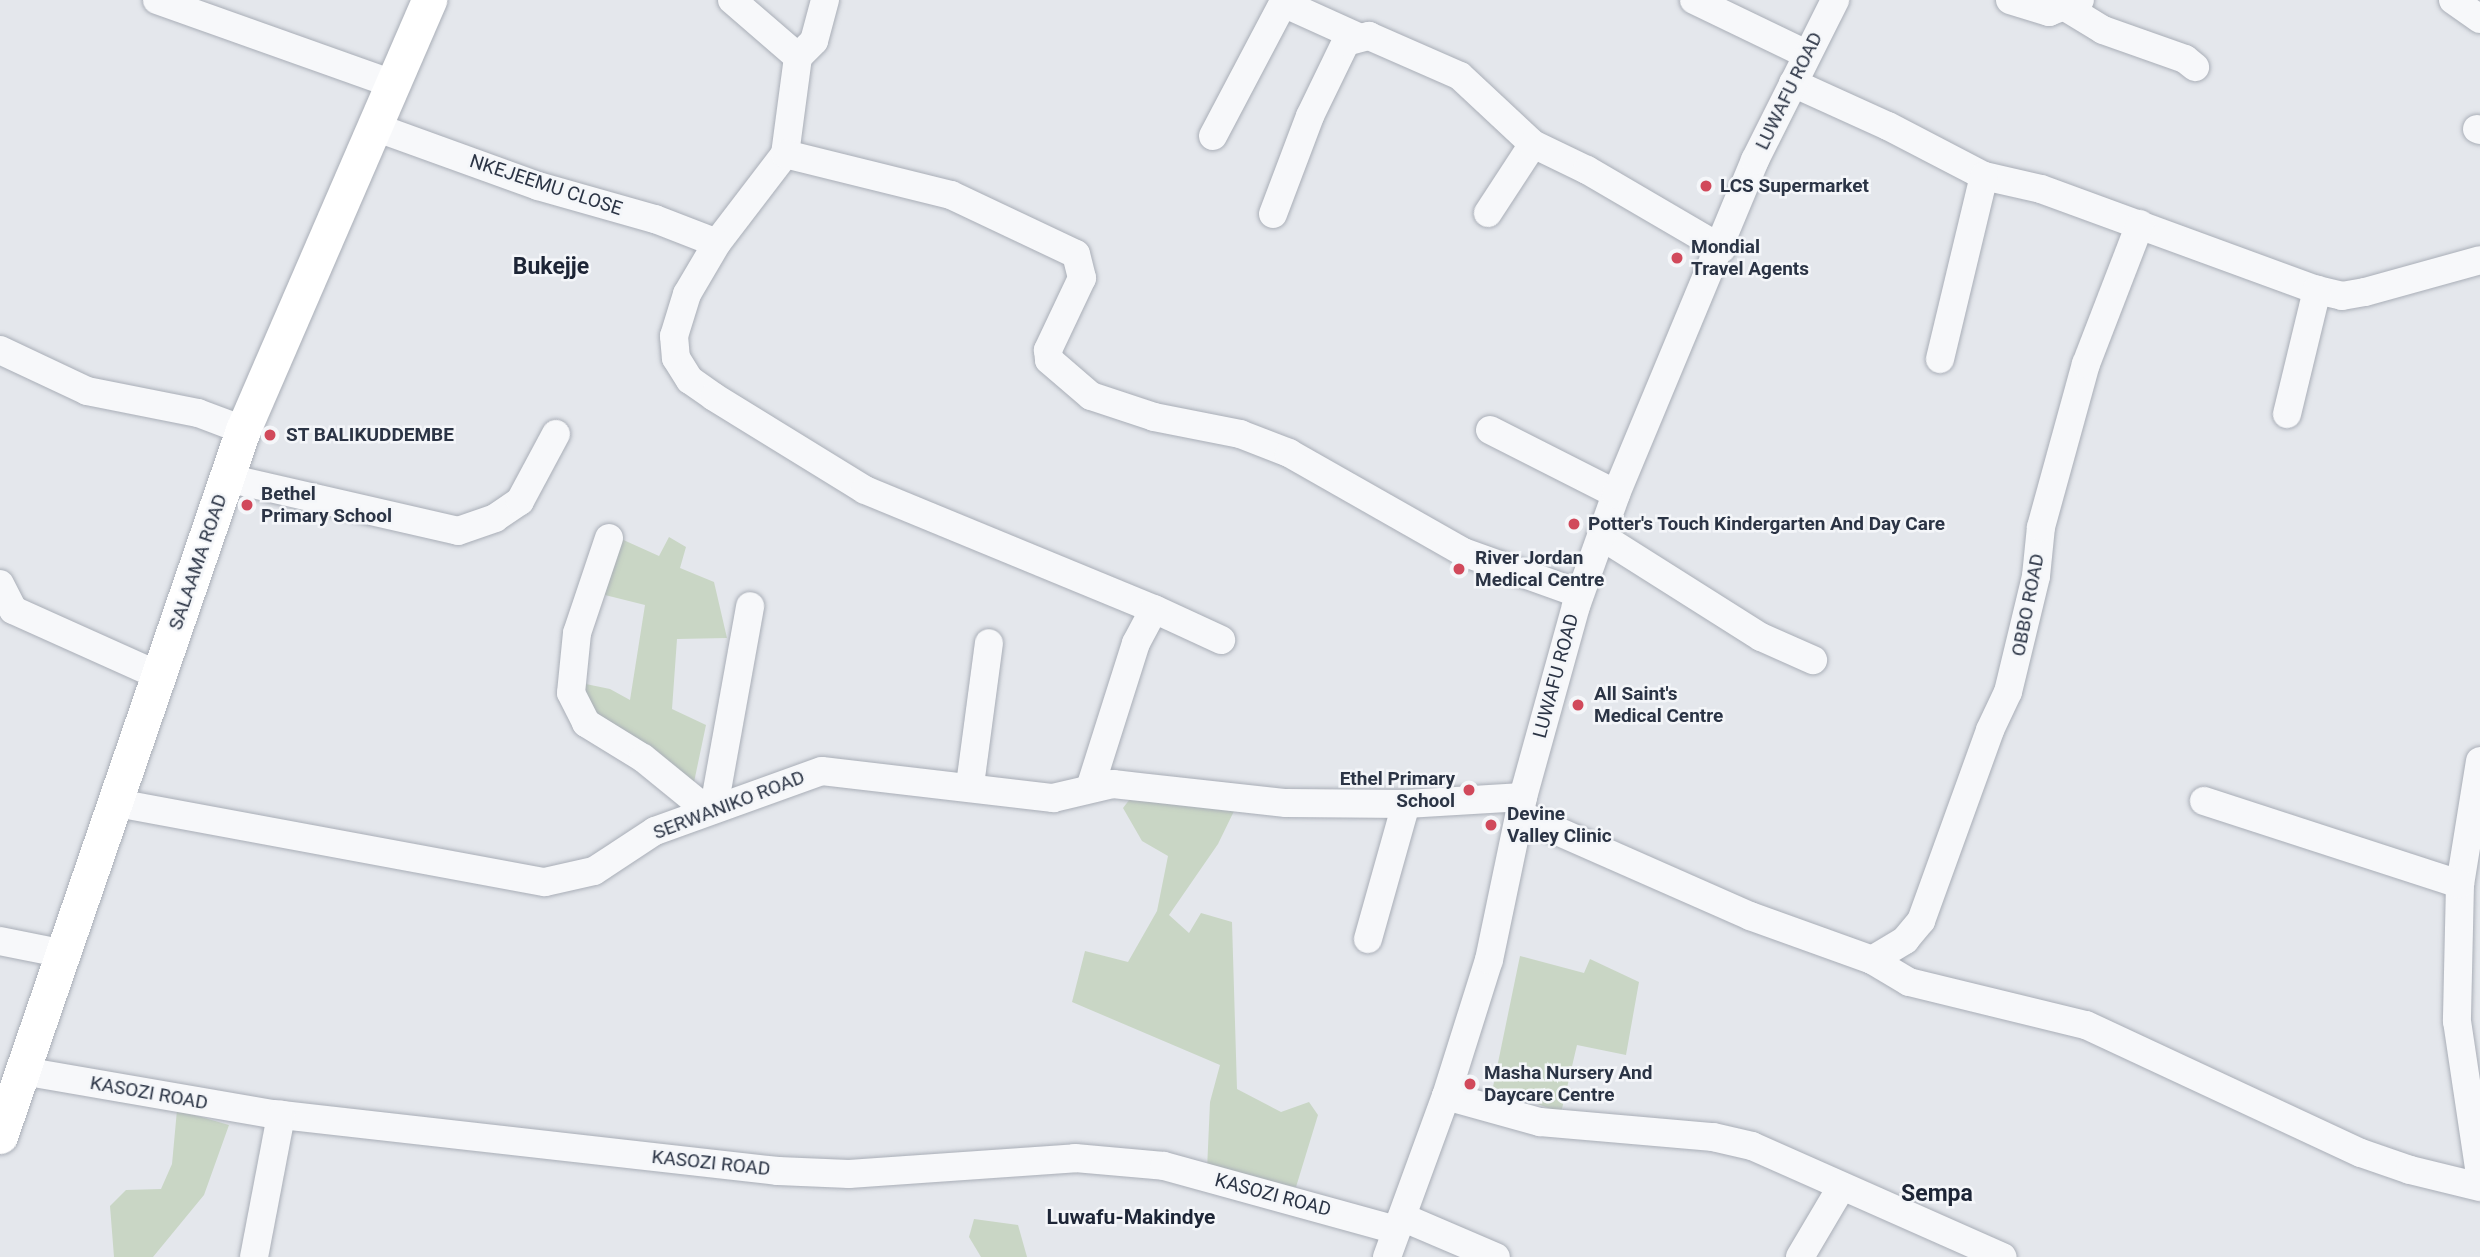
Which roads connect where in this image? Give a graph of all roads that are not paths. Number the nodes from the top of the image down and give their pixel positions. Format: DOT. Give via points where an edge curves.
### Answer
graph roads {
  1 [pos="157,0"];
  2 [pos="429,0"];
  3 [pos="732,0"];
  4 [pos="825,0"];
  5 [pos="1694,0"];
  6 [pos="1835,0"];
  7 [pos="2010,0"];
  8 [pos="2453,0"];
  9 [pos="2073,4"];
  10 [pos="2480,19"];
  11 [pos="1356,36"];
  12 [pos="1806,54"];
  13 [pos="798,57"];
  14 [pos="2195,67"];
  15 [pos="1793,83"];
  16 [pos="394,84"];
  17 [pos="375,127"];
  18 [pos="1213,136"];
  19 [pos="1533,144"];
  20 [pos="785,154"];
  21 [pos="1984,176"];
  22 [pos="1489,213"];
  23 [pos="1273,214"];
  24 [pos="2140,224"];
  25 [pos="717,243"];
  26 [pos="1722,249"];
  27 [pos="2480,260"];
  28 [pos="2316,290"];
  29 [pos="0,350"];
  30 [pos="1940,359"];
  31 [pos="2287,414"];
  32 [pos="243,430"];
  33 [pos="1490,430"];
  34 [pos="556,433"];
  35 [pos="227,478"];
  36 [pos="1616,494"];
  37 [pos="1601,536"];
  38 [pos="609,538"];
  39 [pos="0,584"];
  40 [pos="1580,594"];
  41 [pos="750,606"];
  42 [pos="1154,609"];
  43 [pos="1221,640"];
  44 [pos="989,643"];
  45 [pos="1813,660"];
  46 [pos="160,676"];
  47 [pos="2480,761"];
  48 [pos="970,785"];
  49 [pos="1090,788"];
  50 [pos="2204,801"];
  51 [pos="117,803"];
  52 [pos="1406,804"];
  53 [pos="1522,806"];
  54 [pos="710,808"];
  55 [pos="2460,884"];
  56 [pos="1368,939"];
  57 [pos="0,941"];
  58 [pos="65,954"];
  59 [pos="1872,960"];
  60 [pos="23,1071"];
  61 [pos="1446,1096"];
  62 [pos="281,1115"];
  63 [pos="0,1136"];
  64 [pos="2480,1174"];
  65 [pos="1842,1186"];
  66 [pos="2480,1187"];
  67 [pos="1399,1223"];
  68 [pos="254,1257"];
  69 [pos="1387,1257"];
  70 [pos="1496,1257"];
  71 [pos="1800,1257"];
  72 [pos="2003,1257"];
  1 -- 16 [label="street"];
  2 -- 16 [label="main road, SALAAMA ROAD"];
  3 -- 13 [label="street"];
  4 -- 13 [label="street" via="814,41"];
  5 -- 12 [label="street"];
  6 -- 12 [label="street, LUWAFU ROAD"];
  7 -- 9 [label="street" via="2049,12"];
  8 -- 10 [label="street"];
  9 -- 14 [label="street" via="2103,30 2185,58"];
  11 -- 18 [label="street" via="1283,4"];
  11 -- 19 [label="street" via="1381,39 1460,76"];
  11 -- 23 [label="street" via="1346,42 1310,116"];
  12 -- 15 [label="street, LUWAFU ROAD"];
  13 -- 20 [label="street"];
  15 -- 21 [label="street"];
  15 -- 26 [label="street, LUWAFU ROAD" via="1755,160"];
  16 -- 17 [label="main road, SALAAMA ROAD"];
  17 -- 25 [label="street, NKEJEEMU CLOSE" via="538,186 655,219"];
  17 -- 32 [label="main road, SALAAMA ROAD"];
  19 -- 22 [label="street"];
  19 -- 26 [label="street"];
  20 -- 25 [label="street"];
  20 -- 40 [label="street" via="951,195 1076,254 1082,278 1048,350 1049,360 1091,396 1154,417 1240,434 1289,453 1463,552"];
  21 -- 24 [label="street" via="2041,189"];
  21 -- 30 [label="street"];
  24 -- 28 [label="street"];
  24 -- 59 [label="street, OBBO ROAD" via="2086,364 2041,527 2036,576 2008,692 1922,921 1905,940"];
  25 -- 42 [label="street" via="678,315 676,358 690,380 865,490"];
  26 -- 36 [label="street, LUWAFU ROAD"];
  27 -- 28 [label="street" via="2365,292 2342,296"];
  28 -- 31 [label="street"];
  29 -- 32 [label="street" via="87,391 198,413"];
  32 -- 35 [label="main road, SALAAMA ROAD"];
  33 -- 36 [label="street"];
  34 -- 35 [label="street" via="520,501 495,518 458,531"];
  35 -- 46 [label="main road, SALAAMA ROAD"];
  36 -- 37 [label="street, LUWAFU ROAD"];
  37 -- 40 [label="street, LUWAFU ROAD"];
  37 -- 45 [label="street" via="1761,637"];
  38 -- 54 [label="street" via="578,632 571,693 586,723"];
  39 -- 46 [label="street" via="13,610"];
  40 -- 53 [label="street, LUWAFU ROAD"];
  41 -- 54 [label="street"];
  42 -- 43 [label="street"];
  42 -- 49 [label="street" via="1136,643"];
  44 -- 48 [label="street"];
  46 -- 51 [label="main road, SALAAMA ROAD"];
  47 -- 55 [label="street"];
  48 -- 49 [label="street, SERWANIKO ROAD" via="1054,798"];
  48 -- 54 [label="street, SERWANIKO ROAD" via="822,771"];
  49 -- 52 [label="street, SERWANIKO ROAD" via="1114,784 1286,803"];
  50 -- 55 [label="street"];
  51 -- 54 [label="street, SERWANIKO ROAD" via="545,882 594,871 655,831"];
  51 -- 58 [label="main road, SALAAMA ROAD"];
  52 -- 53 [label="street, SERWANIKO ROAD"];
  52 -- 56 [label="street"];
  53 -- 59 [label="street" via="1749,916"];
  53 -- 61 [label="street, LUWAFU ROAD" via="1489,960"];
  55 -- 64 [label="street" via="2457,1021"];
  57 -- 58 [label="street"];
  58 -- 60 [label="main road, SALAAMA ROAD"];
  59 -- 66 [label="street" via="1909,982 1948,994 2086,1025 2361,1153"];
  60 -- 62 [label="street, KASOZI ROAD"];
  60 -- 63 [label="main road, SALAAMA ROAD"];
  61 -- 65 [label="street" via="1540,1122 1713,1136 1773,1153"];
  61 -- 67 [label="street, LUWAFU ROAD"];
  62 -- 67 [label="street, KASOZI ROAD" via="790,1171 944,1170 1074,1158 1139,1164"];
  62 -- 68 [label="street"];
  65 -- 71 [label="street"];
  65 -- 72 [label="street"];
  67 -- 69 [label="street, LUWAFU ROAD"];
  67 -- 70 [label="street, KASOZI ROAD"];
}
